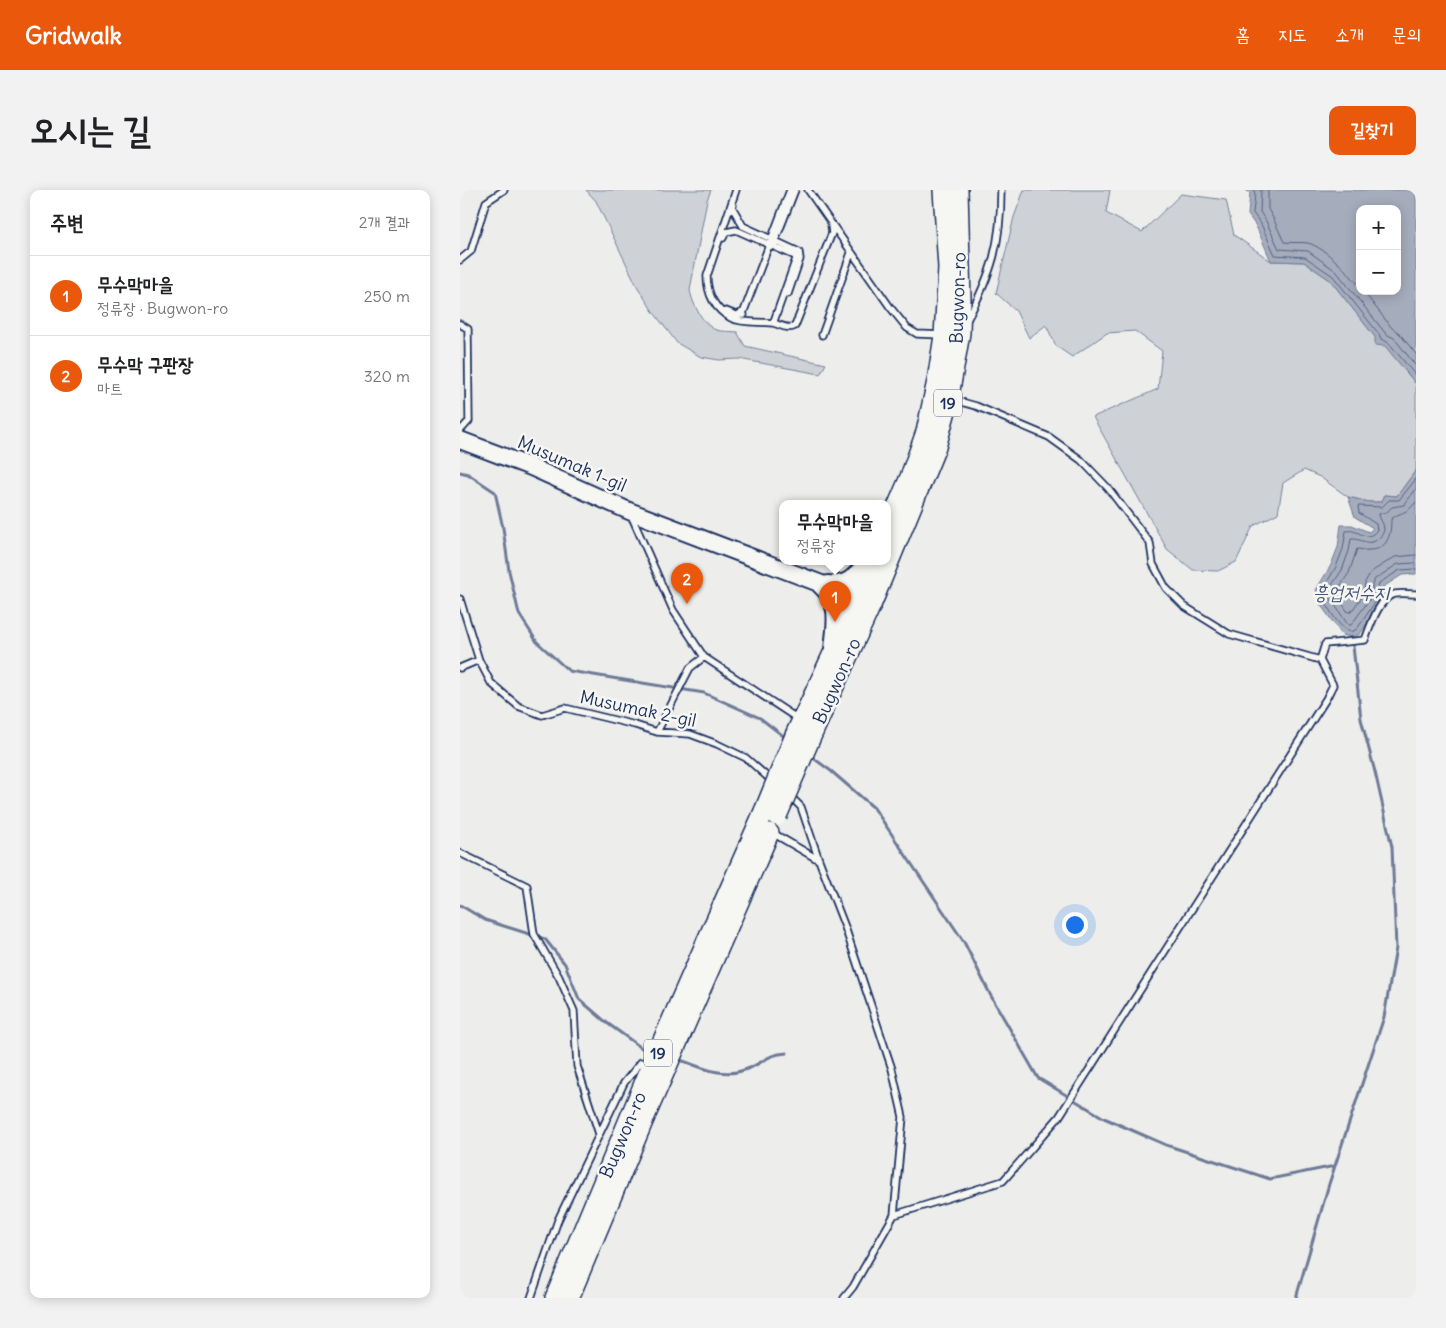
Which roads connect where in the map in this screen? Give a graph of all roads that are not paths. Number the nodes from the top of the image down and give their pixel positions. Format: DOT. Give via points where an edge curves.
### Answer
graph roads {
  1 [pos="504,190"];
  2 [pos="736,190"];
  3 [pos="790,190"];
  4 [pos="795,190"];
  5 [pos="808,190"];
  6 [pos="943,190"];
  7 [pos="958,190"];
  8 [pos="1001,190"];
  9 [pos="831,225"];
  10 [pos="772,243"];
  11 [pos="851,253"];
  12 [pos="460,260"];
  13 [pos="744,315"];
  14 [pos="734,316"];
  15 [pos="776,322"];
  16 [pos="460,324"];
  17 [pos="952,334"];
  18 [pos="822,335"];
  19 [pos="949,398"];
  20 [pos="460,431"];
  21 [pos="460,440"];
  22 [pos="629,511"];
  23 [pos="891,521"];
  24 [pos="891,544"];
  25 [pos="865,565"];
  26 [pos="872,565"];
  27 [pos="881,565"];
  28 [pos="818,583"];
  29 [pos="1416,594"];
  30 [pos="460,599"];
  31 [pos="865,600"];
  32 [pos="833,654"];
  33 [pos="704,657"];
  34 [pos="479,660"];
  35 [pos="1320,660"];
  36 [pos="460,668"];
  37 [pos="803,731"];
  38 [pos="658,732"];
  39 [pos="767,821"];
  40 [pos="460,853"];
  41 [pos="819,860"];
  42 [pos="652,1066"];
  43 [pos="599,1134"];
  44 [pos="894,1215"];
  45 [pos="530,1298"];
  46 [pos="555,1298"];
  47 [pos="569,1298"];
  48 [pos="844,1298"];
  1 -- 12 [label="lane" via="486,202 471,251"];
  2 -- 10 [label="lane" via="732,207 743,226"];
  2 -- 14 [label="lane" via="707,276 711,298 720,310"];
  3 -- 10 [label="lane"];
  4 -- 10 [label="lane"];
  5 -- 9 [label="lane"];
  6 -- 17 [label="main road, Bugwon-ro / 19"];
  7 -- 17 [label="main road, Bugwon-ro / 19" via="961,300"];
  8 -- 17 [label="lane" via="1001,216 992,268 977,302"];
  9 -- 11 [label="lane"];
  9 -- 14 [label="lane" via="832,233 796,326 788,328"];
  9 -- 15 [label="lane" via="794,322 788,325"];
  10 -- 14 [label="lane" via="744,311"];
  10 -- 14 [label="lane" via="736,230 726,232 710,284 716,302"];
  10 -- 15 [label="lane" via="796,259"];
  11 -- 17 [label="lane" via="907,328 917,334"];
  11 -- 18 [label="lane"];
  13 -- 14 [label="lane"];
  14 -- 15 [label="lane"];
  16 -- 20 [label="lane" via="468,329 469,412 469,421"];
  17 -- 19 [label="main road, Bugwon-ro / 19"];
  17 -- 23 [label="main road, Bugwon-ro / 19" via="926,432"];
  19 -- 24 [label="main road, Bugwon-ro / 19" via="936,447"];
  19 -- 35 [label="lane" via="1049,437 1081,460 1108,488 1150,543 1153,564 1166,588 1184,606 1229,634"];
  21 -- 22 [label="street, Musumak 1-gil" via="531,467"];
  22 -- 28 [label="street"];
  22 -- 33 [label="lane, Musumak 1-gil" via="673,610"];
  25 -- 28 [label="street" via="848,582 839,585"];
  26 -- 31 [label="main road, Bugwon-ro / 19"];
  27 -- 31 [label="main road, Bugwon-ro / 19"];
  28 -- 31 [label="street"];
  28 -- 32 [label="street" via="836,608"];
  29 -- 35 [label="lane" via="1395,594 1387,598 1373,618 1365,640 1326,644"];
  30 -- 34 [label="lane, Musumak 2-gil"];
  31 -- 32 [label="main road, Bugwon-ro / 19"];
  31 -- 37 [label="main road, Bugwon-ro / 19"];
  32 -- 37 [label="main road, Bugwon-ro / 19"];
  33 -- 37 [label="lane, Musumak 1-gil"];
  33 -- 38 [label="lane" via="690,668"];
  34 -- 36 [label="lane"];
  34 -- 38 [label="lane, Musumak 2-gil" via="491,683 518,706 542,715 565,708"];
  35 -- 44 [label="lane" via="1333,685 1326,699 1059,1117 1003,1181"];
  37 -- 39 [label="main road, 19, bridge"];
  38 -- 41 [label="lane, Musumak 2-gil" via="690,734 746,758 802,807"];
  39 -- 41 [label="lane"];
  39 -- 42 [label="main road, Bugwon-ro / 19"];
  39 -- 47 [label="main road, Bugwon-ro / 19"];
  40 -- 43 [label="lane" via="527,886 534,934 574,1011 578,1066"];
  41 -- 44 [label="lane" via="892,1069 903,1117"];
  42 -- 43 [label="lane" via="641,1062 624,1083"];
  42 -- 46 [label="main road, Bugwon-ro / 19"];
  43 -- 45 [label="lane" via="558,1220"];
  44 -- 48 [label="lane"];
}
